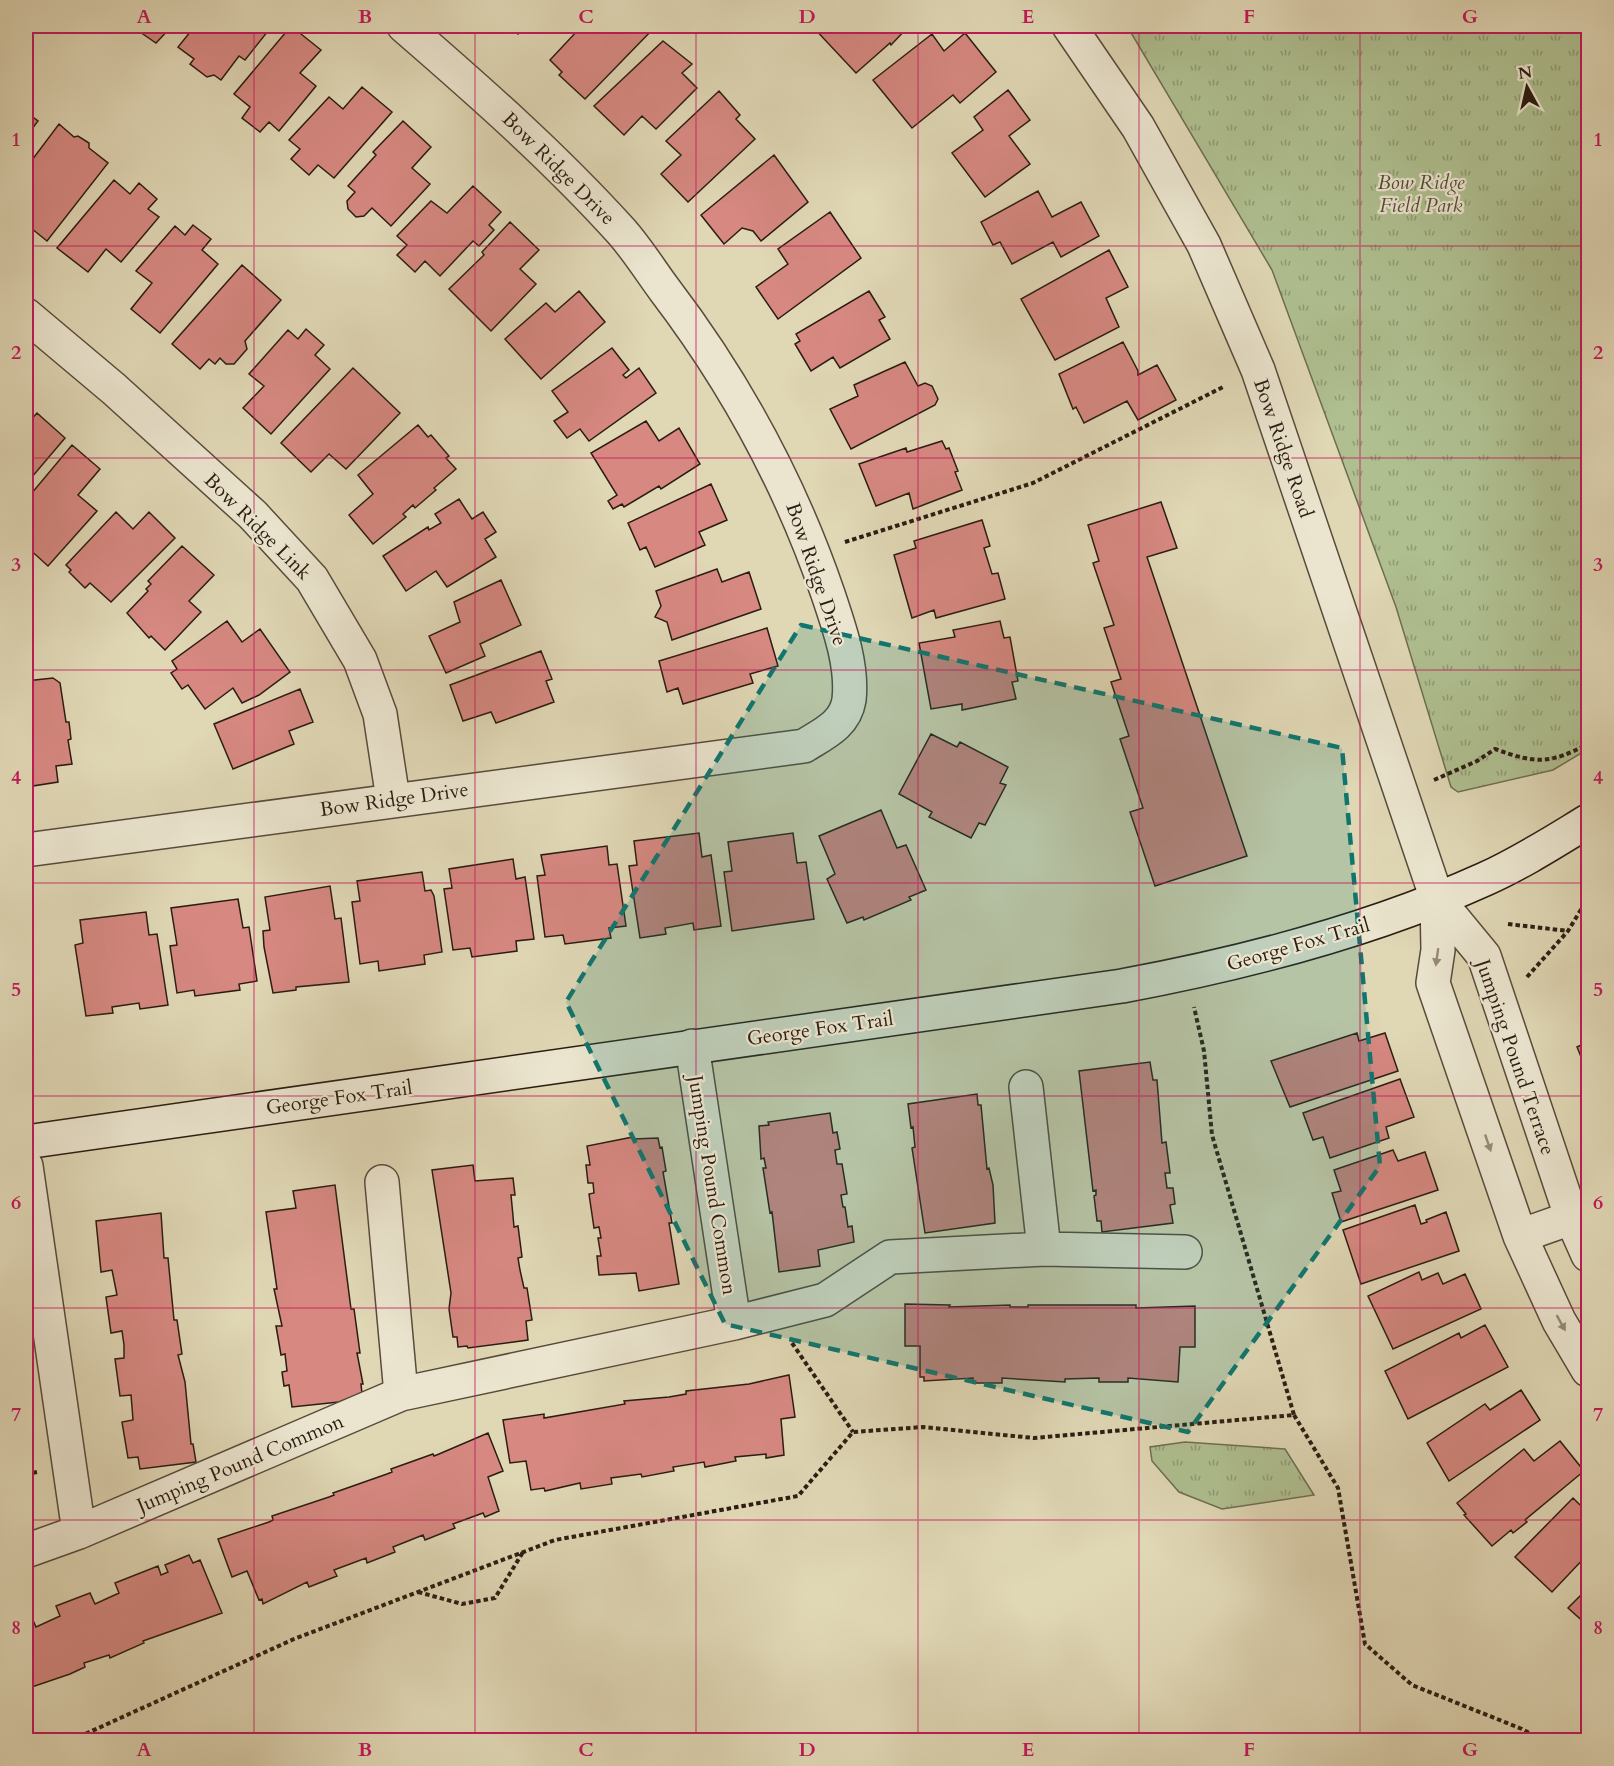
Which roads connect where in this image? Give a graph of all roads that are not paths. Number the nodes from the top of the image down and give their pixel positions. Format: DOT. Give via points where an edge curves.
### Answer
graph roads {
  1 [pos="405,26"];
  2 [pos="1069,26"];
  3 [pos="26,315"];
  4 [pos="393,799"];
  5 [pos="1588,821"];
  6 [pos="26,850"];
  7 [pos="1437,899"];
  8 [pos="692,1046"];
  9 [pos="1026,1087"];
  10 [pos="26,1142"];
  11 [pos="26,1166"];
  12 [pos="382,1182"];
  13 [pos="1580,1215"];
  14 [pos="1520,1236"];
  15 [pos="1044,1250"];
  16 [pos="1185,1252"];
  17 [pos="1588,1255"];
  18 [pos="734,1323"];
  19 [pos="38,1336"];
  20 [pos="1588,1370"];
  21 [pos="401,1394"];
  22 [pos="79,1532"];
  23 [pos="26,1551"];
  1 -- 4 [label="street, Bow Ridge Drive" via="515,122 622,232 700,336 791,496 842,636 849,701 838,725 804,746"];
  2 -- 7 [label="street, Bow Ridge Road" via="1138,127 1204,245 1258,370"];
  3 -- 4 [label="street, Bow Ridge Link" via="253,515 312,579 360,660 368,681 380,714"];
  4 -- 6 [label="street, Bow Ridge Drive"];
  5 -- 7 [label="street, George Fox Trail" via="1487,879"];
  7 -- 8 [label="street, George Fox Trail" via="1344,933 1187,974"];
  7 -- 13 [label="street, Jumping Pound Terrace" via="1484,956"];
  7 -- 14 [label="street, one-way" via="1438,950 1433,983"];
  8 -- 10 [label="street, George Fox Trail"];
  8 -- 18 [label="street, Jumping Pound Common"];
  9 -- 15 [label="street"];
  11 -- 19 [label="street"];
  12 -- 21 [label="street"];
  13 -- 14 [label="street"];
  13 -- 17 [label="street, Jumping Pound Terrace"];
  14 -- 20 [label="street, one-way" via="1559,1321"];
  15 -- 16 [label="street, Jumping Pound Common"];
  15 -- 18 [label="street, Jumping Pound Common" via="890,1257 825,1300"];
  18 -- 21 [label="street, Jumping Pound Common"];
  19 -- 22 [label="street"];
  21 -- 22 [label="street, Jumping Pound Common"];
  22 -- 23 [label="street, Jumping Pound Common"];
}
